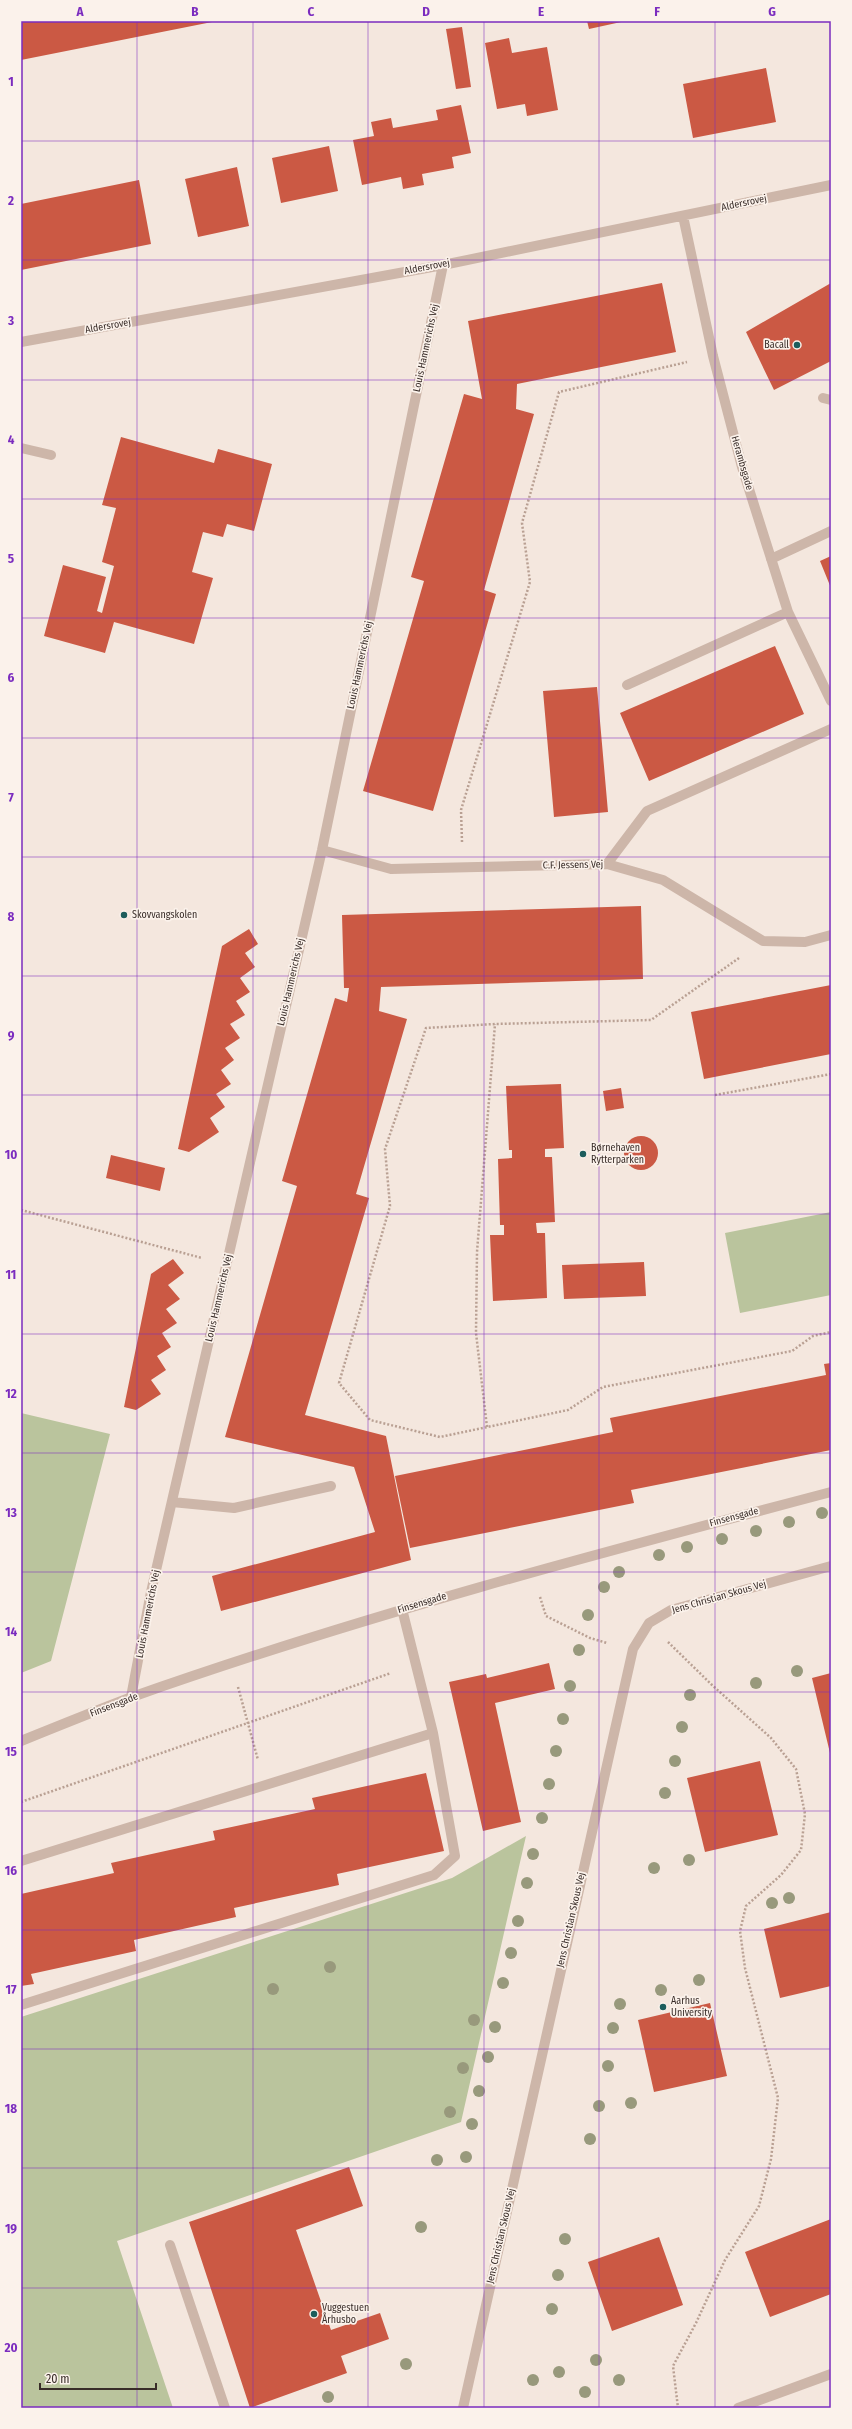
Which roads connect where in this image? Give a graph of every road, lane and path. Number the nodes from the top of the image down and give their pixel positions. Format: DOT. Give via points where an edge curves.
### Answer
graph roads {
  1 [pos="831,185"];
  2 [pos="683,216"];
  3 [pos="443,265"];
  4 [pos="21,342"];
  5 [pos="713,356"];
  6 [pos="21,448"];
  7 [pos="51,456"];
  8 [pos="831,531"];
  9 [pos="771,559"];
  10 [pos="788,612"];
  11 [pos="626,685"];
  12 [pos="831,701"];
  13 [pos="831,729"];
  14 [pos="322,850"];
  15 [pos="607,864"];
  16 [pos="462,868"];
  17 [pos="831,936"];
  18 [pos="763,941"];
  19 [pos="495,1024"];
  20 [pos="831,1074"];
  21 [pos="715,1095"];
  22 [pos="21,1210"];
  23 [pos="226,1265"];
  24 [pos="831,1332"];
  25 [pos="487,1427"];
  26 [pos="331,1486"];
  27 [pos="831,1492"];
  28 [pos="172,1502"];
  29 [pos="831,1566"];
  30 [pos="530,1571"];
  31 [pos="402,1609"];
  32 [pos="649,1623"];
  33 [pos="590,1638"];
  34 [pos="416,1664"];
  35 [pos="232,1665"];
  36 [pos="131,1697"];
  37 [pos="248,1723"];
  38 [pos="433,1733"];
  39 [pos="21,1741"];
  40 [pos="265,1785"];
  41 [pos="21,1802"];
  42 [pos="21,1860"];
  43 [pos="21,2005"];
  44 [pos="170,2245"];
  45 [pos="831,2374"];
  46 [pos="224,2408"];
  47 [pos="463,2408"];
  48 [pos="678,2408"];
  49 [pos="738,2408"];
  1 -- 2 [label="street, Aldersrovej"];
  2 -- 3 [label="street, Aldersrovej"];
  2 -- 5 [label="street, Herambsgade"];
  3 -- 4 [label="street, Aldersrovej"];
  3 -- 14 [label="street, Louis Hammerichs Vej"];
  5 -- 9 [label="street, Herambsgade" via="742,467"];
  5 -- 16 [label="path" via="559,392 522,523 530,582 461,810"];
  6 -- 7 [label="street"];
  8 -- 9 [label="street"];
  9 -- 10 [label="street, Herambsgade"];
  10 -- 11 [label="street"];
  10 -- 12 [label="street, Herambsgade"];
  13 -- 15 [label="street" via="647,811"];
  14 -- 16 [label="street, C.F. Jessens Vej" via="391,870"];
  14 -- 23 [label="street, Louis Hammerichs Vej"];
  15 -- 16 [label="street, C.F. Jessens Vej"];
  15 -- 18 [label="street, C.F. Jessens Vej" via="663,880"];
  17 -- 18 [label="street" via="805,942"];
  18 -- 19 [label="path" via="651,1020"];
  19 -- 25 [label="path" via="477,1252 476,1333"];
  19 -- 25 [label="path" via="426,1028 385,1149 390,1206 340,1383 370,1420 440,1437"];
  20 -- 21 [label="path"];
  22 -- 23 [label="path"];
  23 -- 28 [label="street, Louis Hammerichs Vej"];
  24 -- 25 [label="path" via="813,1336 792,1351 603,1387 568,1410"];
  26 -- 28 [label="street" via="234,1508"];
  27 -- 30 [label="street, Finsensgade"];
  28 -- 36 [label="street, Louis Hammerichs Vej" via="151,1592"];
  29 -- 32 [label="street, Jens Christian Skous Vej" via="671,1610"];
  30 -- 31 [label="street, Finsensgade"];
  30 -- 33 [label="path" via="546,1616"];
  31 -- 34 [label="street"];
  31 -- 35 [label="street, Finsensgade"];
  32 -- 47 [label="street, Jens Christian Skous Vej" via="633,1649 628,1668"];
  32 -- 48 [label="path" via="771,1738 796,1769 805,1814 801,1850 781,1875 746,1906 740,1931 745,1968 778,2098 771,2159 759,2206 726,2260 673,2366"];
  34 -- 37 [label="path"];
  34 -- 38 [label="street"];
  35 -- 36 [label="street, Finsensgade"];
  35 -- 37 [label="path"];
  36 -- 39 [label="street, Finsensgade"];
  37 -- 40 [label="path"];
  37 -- 41 [label="path"];
  38 -- 40 [label="street"];
  38 -- 43 [label="street" via="455,1856 434,1875"];
  40 -- 42 [label="street"];
  44 -- 46 [label="street"];
  45 -- 49 [label="street"];
}
